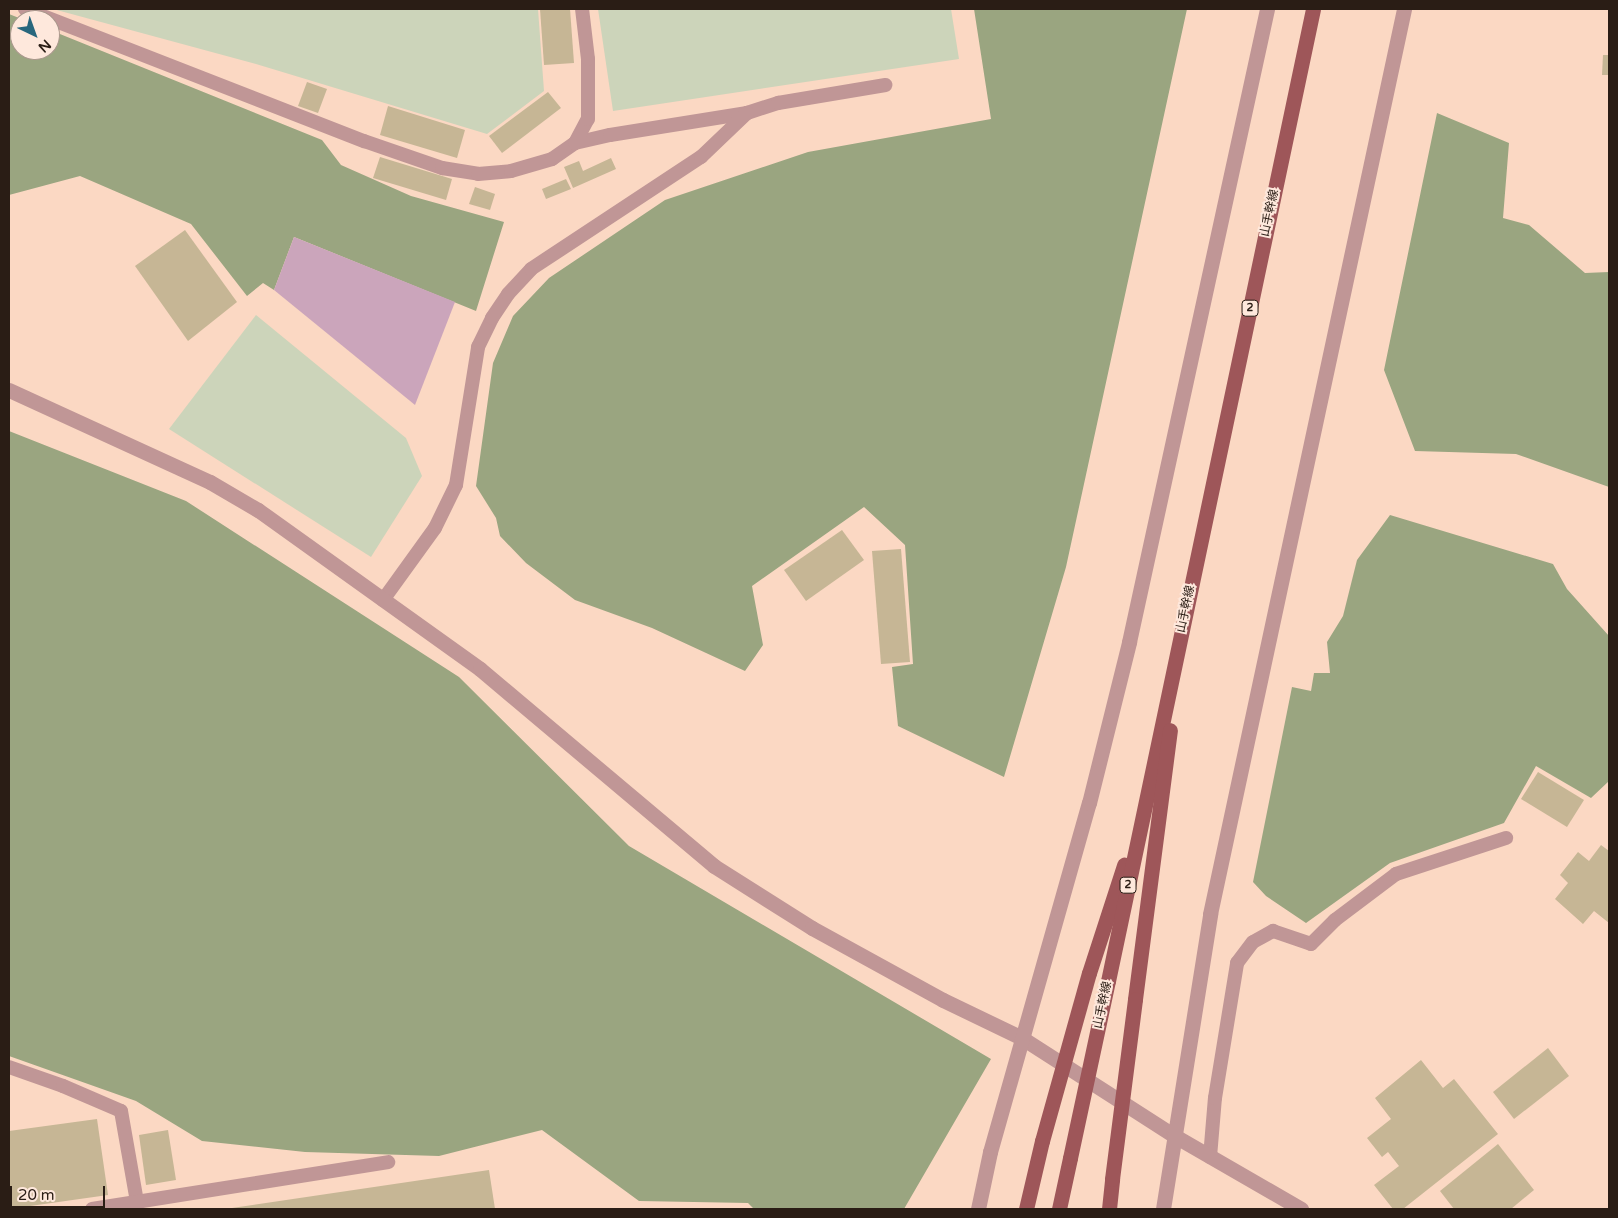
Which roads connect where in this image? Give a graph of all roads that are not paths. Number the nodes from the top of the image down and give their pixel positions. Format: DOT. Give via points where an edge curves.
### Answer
graph roads {
  1 [pos="25,9"];
  2 [pos="582,9"];
  3 [pos="1267,9"];
  4 [pos="1313,9"];
  5 [pos="1404,9"];
  6 [pos="886,85"];
  7 [pos="747,113"];
  8 [pos="574,143"];
  9 [pos="9,390"];
  10 [pos="383,600"];
  11 [pos="1187,607"];
  12 [pos="1148,790"];
  13 [pos="1506,838"];
  14 [pos="1022,1038"];
  15 [pos="9,1068"];
  16 [pos="1173,1135"];
  17 [pos="1210,1157"];
  18 [pos="388,1162"];
  19 [pos="137,1202"];
  20 [pos="92,1209"];
  21 [pos="978,1209"];
  22 [pos="1026,1209"];
  23 [pos="1059,1209"];
  24 [pos="1109,1209"];
  25 [pos="1163,1209"];
  26 [pos="1301,1209"];
  1 -- 8 [label="lane" via="364,141 442,168 478,174 511,171 552,158"];
  2 -- 8 [label="lane" via="588,60 588,119"];
  3 -- 14 [label="street" via="1127,651 1089,803"];
  4 -- 11 [label="main road, 山手幹線 / 2"];
  5 -- 16 [label="street" via="1210,914"];
  6 -- 7 [label="lane" via="778,103"];
  7 -- 8 [label="lane"];
  7 -- 10 [label="lane" via="701,157 531,269 508,294 478,347 456,485 435,528"];
  9 -- 10 [label="street" via="210,482 266,515"];
  10 -- 14 [label="street" via="480,669 714,866 812,928 943,1000"];
  11 -- 12 [label="main road, 山手幹線 / 2"];
  11 -- 24 [label="main road, bridge"];
  12 -- 22 [label="main road, bridge" via="1088,973"];
  12 -- 23 [label="main road, 山手幹線 / 2, bridge"];
  13 -- 17 [label="lane" via="1396,874 1335,920 1311,944 1273,931 1253,942 1237,963 1215,1098"];
  14 -- 16 [label="street"];
  14 -- 21 [label="street"];
  15 -- 19 [label="lane" via="63,1086 121,1112"];
  16 -- 17 [label="street"];
  16 -- 25 [label="street"];
  17 -- 26 [label="street"];
  18 -- 19 [label="lane"];
  19 -- 20 [label="lane"];
}
